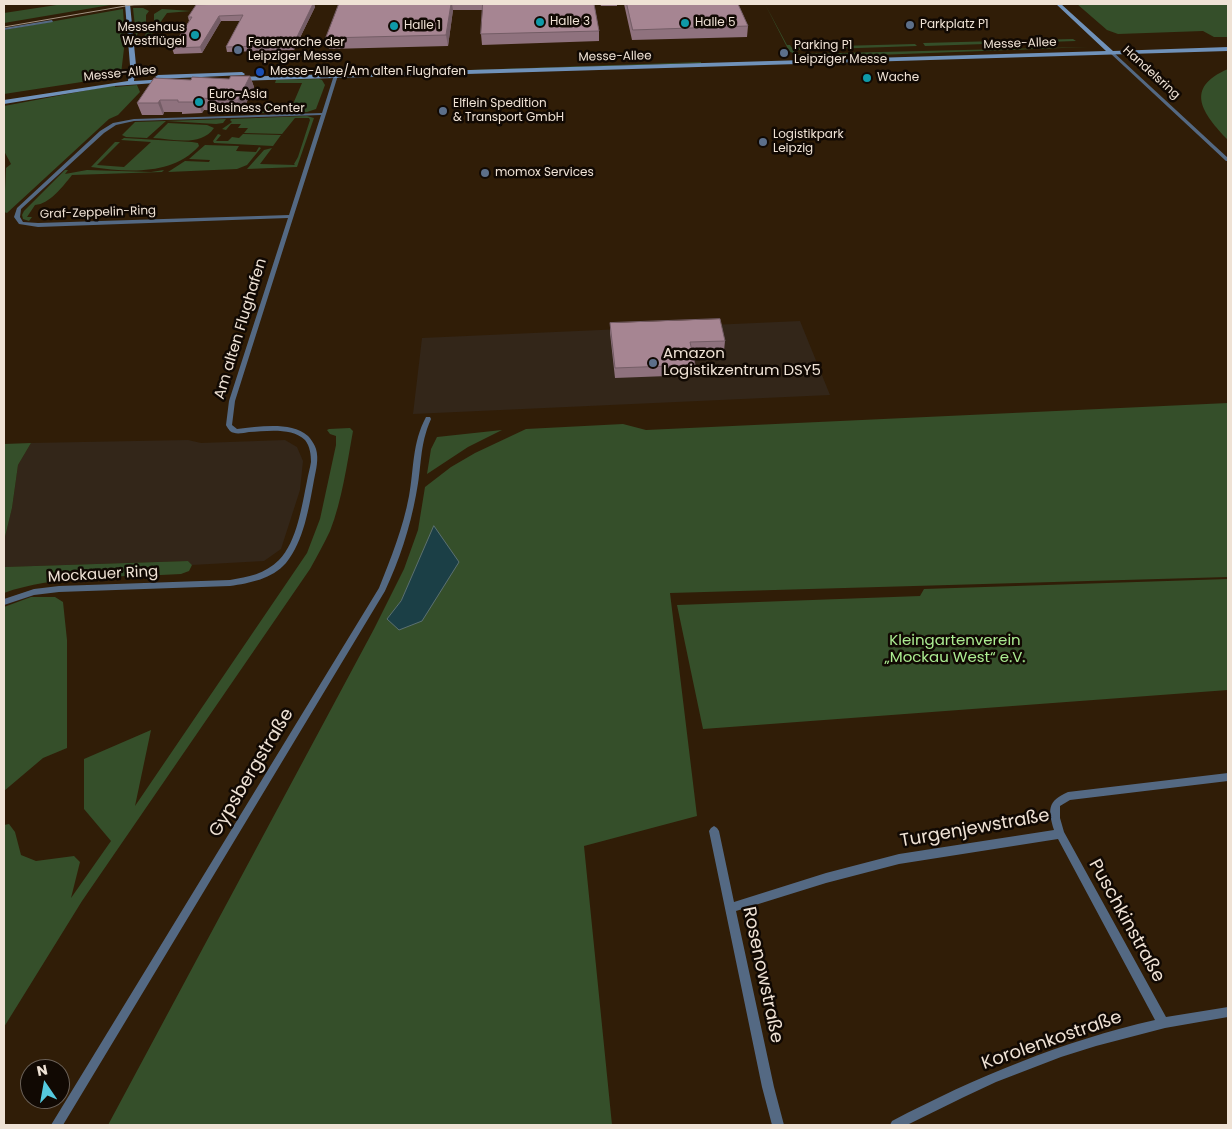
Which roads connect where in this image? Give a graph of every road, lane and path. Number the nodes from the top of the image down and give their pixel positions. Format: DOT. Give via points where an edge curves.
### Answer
graph roads {
  1 [pos="127,4"];
  2 [pos="1058,4"];
  3 [pos="52,21"];
  4 [pos="4,29"];
  5 [pos="1228,47"];
  6 [pos="1108,50"];
  7 [pos="337,74"];
  8 [pos="131,80"];
  9 [pos="4,100"];
  10 [pos="324,114"];
  11 [pos="1228,160"];
  12 [pos="290,216"];
  13 [pos="428,419"];
  14 [pos="204,584"];
  15 [pos="4,602"];
  16 [pos="1228,777"];
  17 [pos="714,831"];
  18 [pos="1060,834"];
  19 [pos="730,908"];
  20 [pos="1228,1012"];
  21 [pos="1163,1023"];
  22 [pos="57,1125"];
  23 [pos="778,1125"];
  24 [pos="896,1125"];
  1 -- 8 [label="main road" via="133,65"];
  2 -- 6 [label="main road, Handelsring"];
  3 -- 4 [label="street"];
  5 -- 6 [label="main road, Messe-Allee"];
  6 -- 7 [label="main road, Messe-Allee"];
  6 -- 7 [label="main road, Messe-Allee" via="788,63"];
  6 -- 11 [label="street, Handelsring"];
  7 -- 8 [label="main road, Messe-Allee"];
  7 -- 10 [label="street, Am alten Flughafen"];
  8 -- 9 [label="main road, Messe-Allee"];
  10 -- 12 [label="street, Am alten Flughafen"];
  10 -- 12 [label="street, Graf-Zeppelin-Ring" via="134,120 115,124 62,169 20,209 16,217 21,223 38,225"];
  12 -- 14 [label="street, Am alten Flughafen" via="232,401 229,428 237,431 297,432 312,443 314,462 297,534 284,560 275,569 250,580"];
  13 -- 22 [label="street, Gypsbergstraße" via="417,444 414,491 408,518 382,589"];
  14 -- 15 [label="street, Mockauer Ring" via="59,589 34,592"];
  16 -- 18 [label="street, Turgenjewstraße" via="1068,796 1056,804 1055,818"];
  17 -- 19 [label="street, Rosenowstraße"];
  18 -- 19 [label="street, Turgenjewstraße" via="899,859"];
  18 -- 21 [label="street, Puschkinstraße"];
  19 -- 23 [label="street, Rosenowstraße"];
  20 -- 21 [label="street, Korolenkostraße"];
  21 -- 24 [label="street, Korolenkostraße" via="1025,1065"];
}
